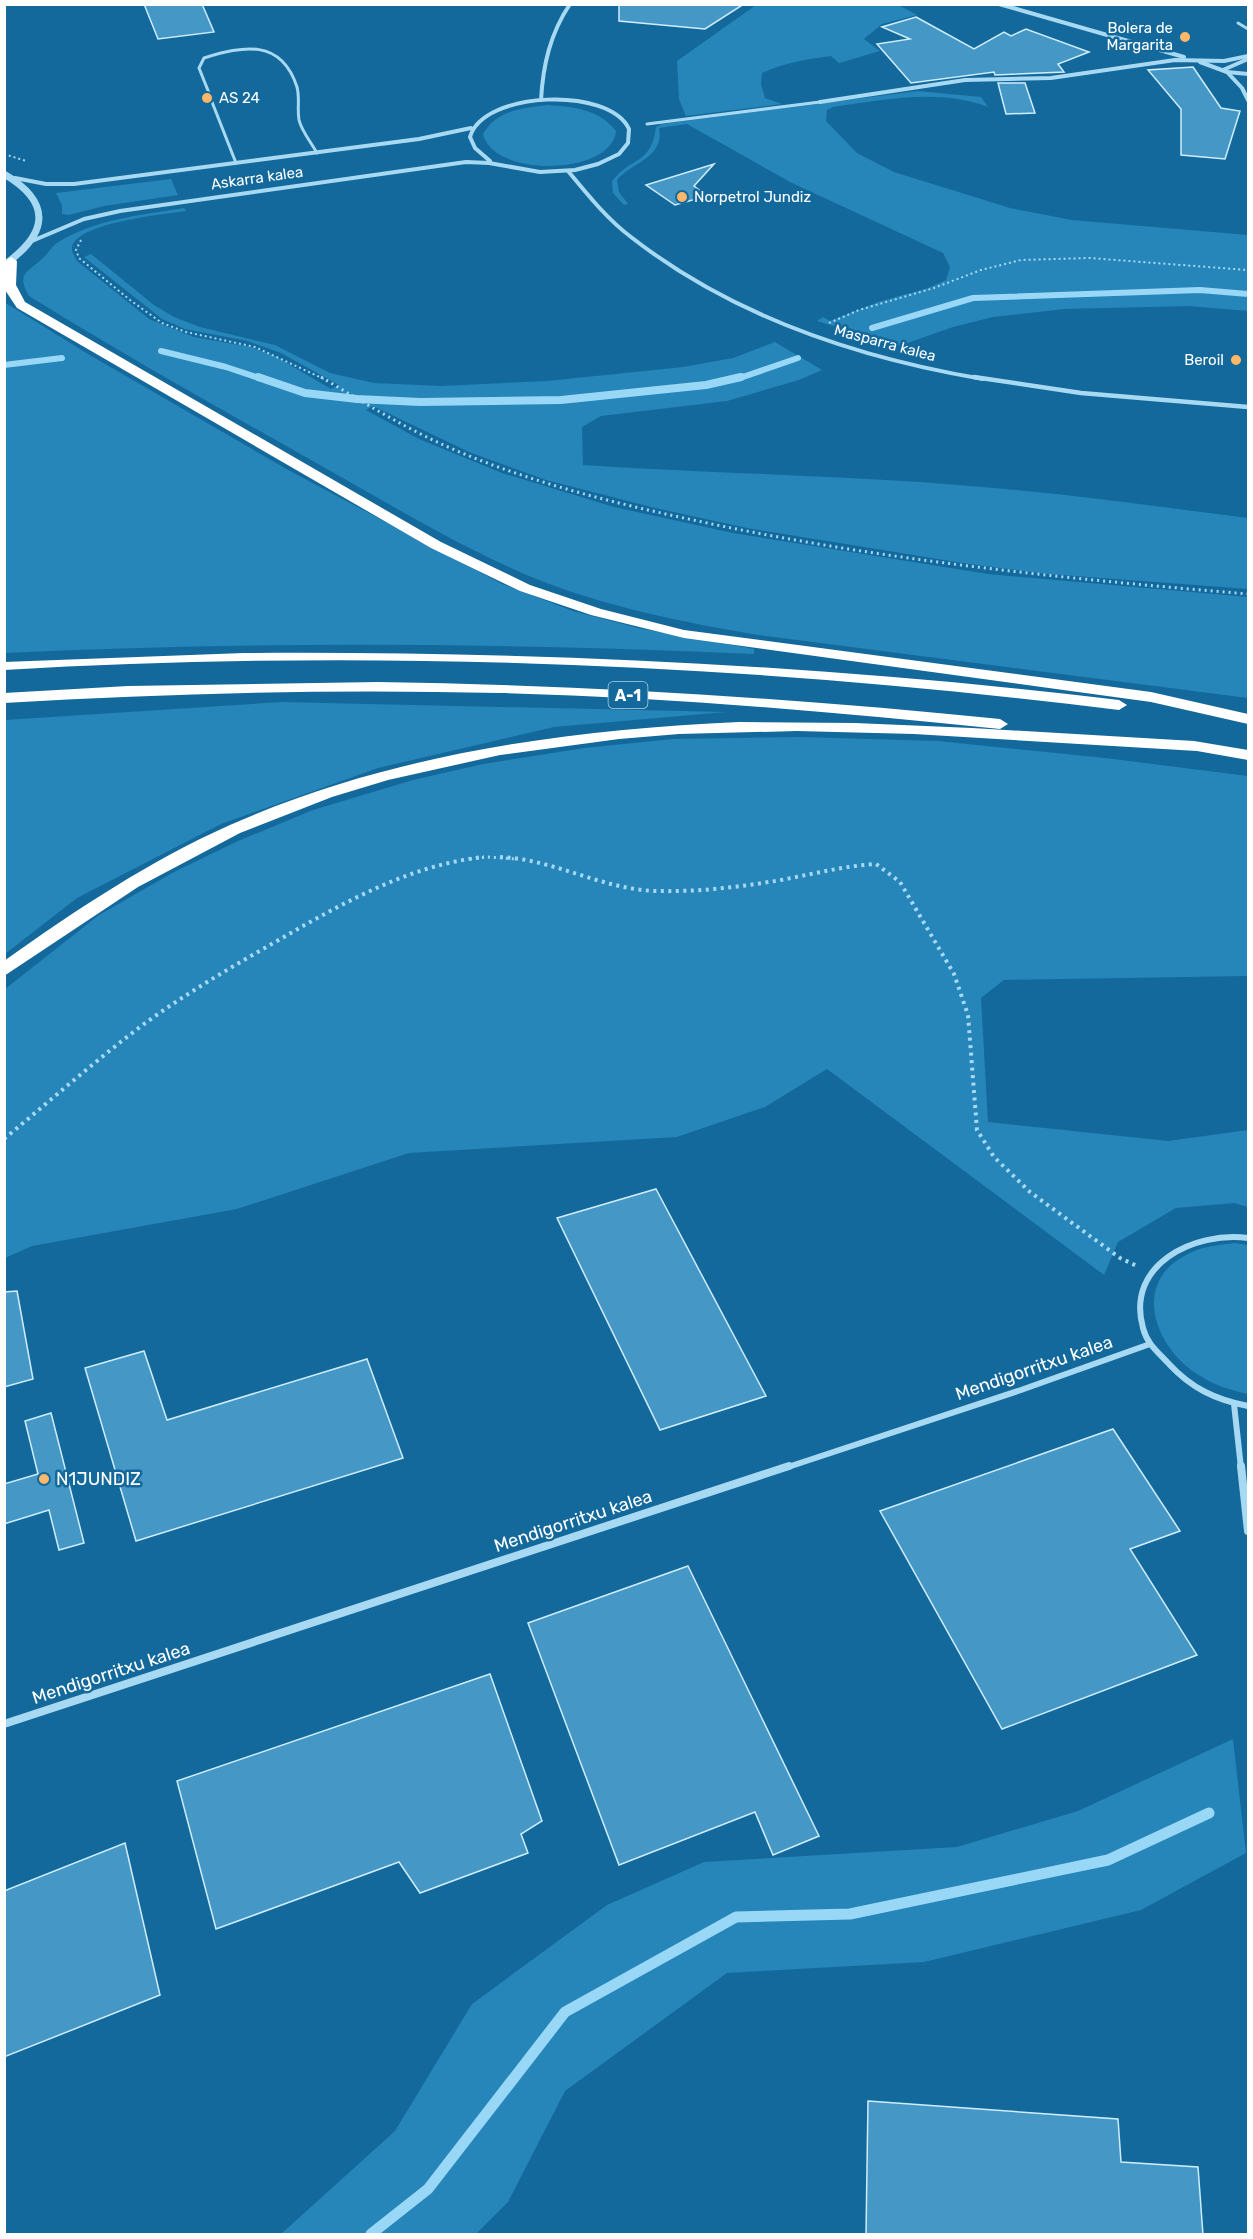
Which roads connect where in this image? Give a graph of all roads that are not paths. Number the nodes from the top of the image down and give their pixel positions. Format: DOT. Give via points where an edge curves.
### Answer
graph roads {
  1 [pos="570,4"];
  2 [pos="999,4"];
  3 [pos="1238,23"];
  4 [pos="1248,29"];
  5 [pos="1248,57"];
  6 [pos="1195,60"];
  7 [pos="1225,71"];
  8 [pos="1248,74"];
  9 [pos="209,93"];
  10 [pos="541,100"];
  11 [pos="1248,100"];
  12 [pos="212,102"];
  13 [pos="820,102"];
  14 [pos="647,124"];
  15 [pos="471,128"];
  16 [pos="317,153"];
  17 [pos="490,161"];
  18 [pos="236,164"];
  19 [pos="568,171"];
  20 [pos="4,174"];
  21 [pos="15,178"];
  22 [pos="32,241"];
  23 [pos="8,263"];
  24 [pos="1248,406"];
  25 [pos="4,666"];
  26 [pos="4,698"];
  27 [pos="1248,720"];
  28 [pos="1205,747"];
  29 [pos="1248,754"];
  30 [pos="4,970"];
  31 [pos="1248,1238"];
  32 [pos="1150,1344"];
  33 [pos="1234,1404"];
  34 [pos="1248,1406"];
  35 [pos="1248,1531"];
  36 [pos="4,1724"];
  1 -- 10 [label="street" via="547,49"];
  2 -- 6 [label="street"];
  3 -- 4 [label="lane"];
  5 -- 6 [label="street"];
  5 -- 7 [label="street"];
  6 -- 7 [label="street"];
  6 -- 13 [label="street" via="1051,78 964,80"];
  7 -- 8 [label="street"];
  7 -- 11 [label="street"];
  9 -- 16 [label="lane" via="199,68 204,58 245,48 264,48 276,53 297,88 300,123"];
  10 -- 15 [label="street" via="497,109 478,119"];
  10 -- 19 [label="street" via="587,103 614,114 629,128 630,139 624,150 591,166"];
  12 -- 18 [label="lane"];
  13 -- 14 [label="street"];
  15 -- 16 [label="street, Askarra kalea"];
  15 -- 17 [label="street" via="471,145"];
  16 -- 18 [label="street, Askarra kalea"];
  17 -- 19 [label="street" via="526,170"];
  17 -- 22 [label="street, Askarra kalea" via="435,165 120,211 84,219"];
  18 -- 21 [label="street, Askarra kalea" via="74,184"];
  19 -- 24 [label="street, Masparra kalea" via="597,206 631,237 691,278 765,317 814,336 960,375 1080,393"];
  20 -- 21 [label="street"];
  21 -- 22 [label="street" via="31,192 39,207 40,224"];
  22 -- 23 [label="street"];
  23 -- 27 [label="highway" via="11,294 21,305 426,539 525,588 596,612 684,634 1152,697"];
  25 -- 27 [label="highway, A-1" via="251,657 594,661 899,680"];
  26 -- 28 [label="highway, A-1" via="233,689 423,688 599,693 889,711"];
  28 -- 29 [label="highway, A-1"];
  28 -- 30 [label="highway" via="878,728 740,727 622,734 451,760 363,782 269,814 200,846 118,890"];
  31 -- 32 [label="street" via="1205,1239 1176,1249 1155,1267 1142,1290 1140,1316"];
  32 -- 33 [label="street" via="1184,1381"];
  32 -- 36 [label="street, Mendigorritxu kalea" via="1021,1390"];
  33 -- 34 [label="street"];
  33 -- 35 [label="street"];
}
